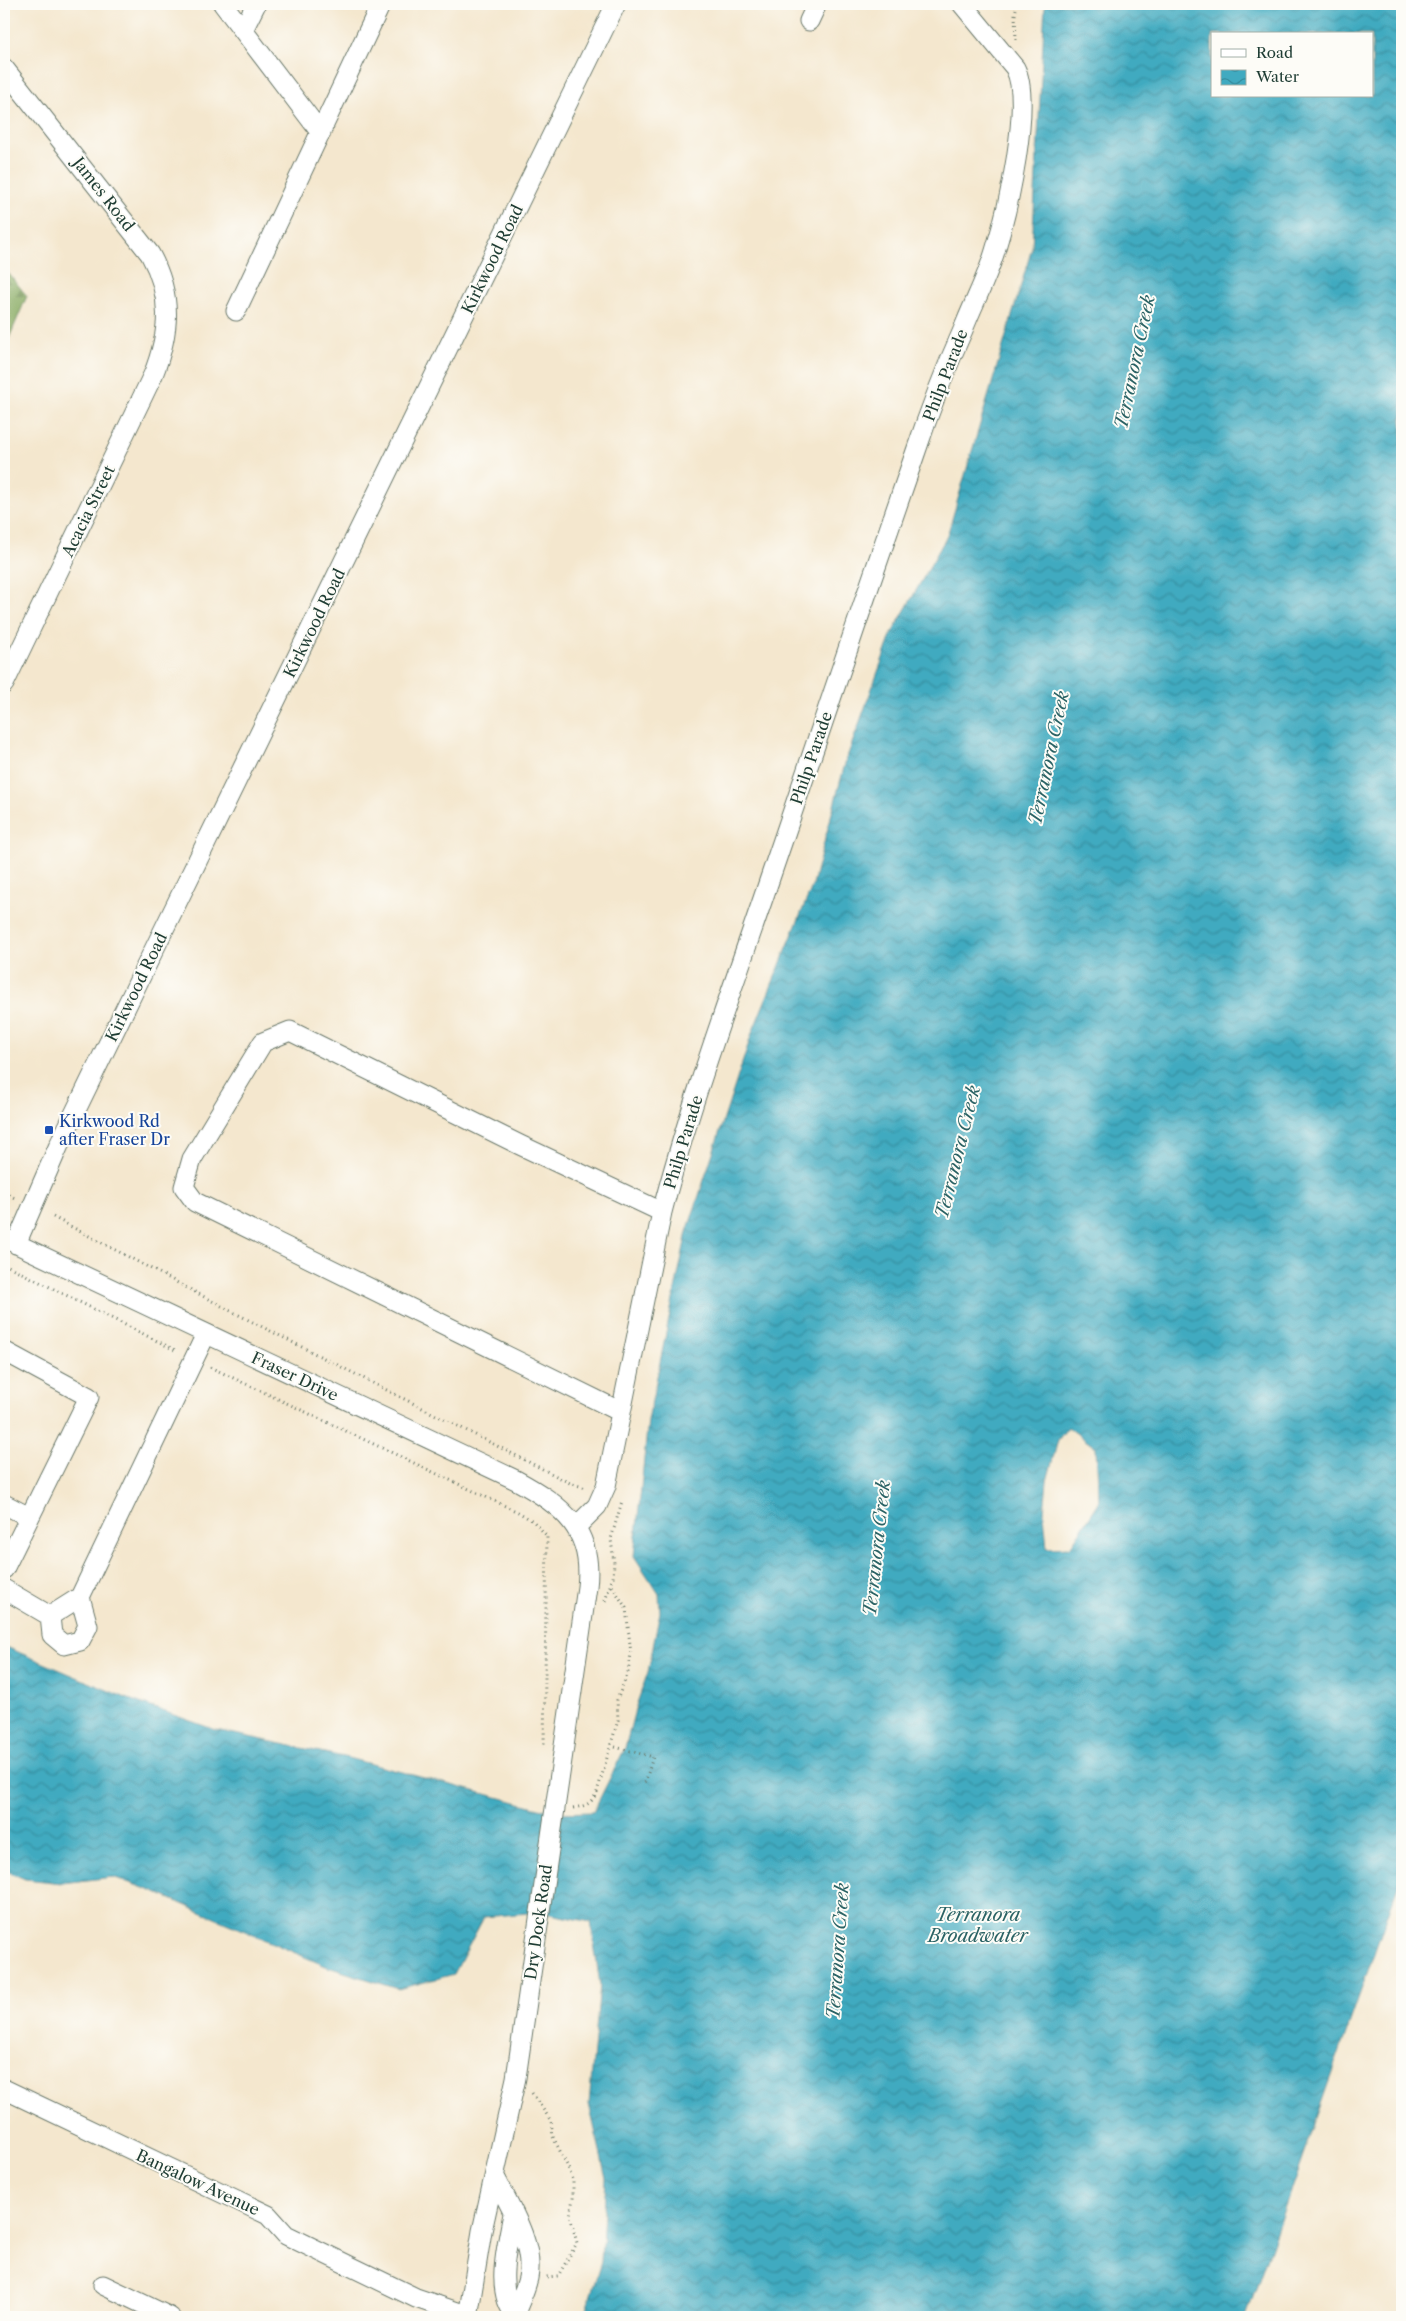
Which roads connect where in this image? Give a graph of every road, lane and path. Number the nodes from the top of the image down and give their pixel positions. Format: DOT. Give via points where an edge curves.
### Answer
graph roads {
  1 [pos="223,4"];
  2 [pos="256,4"];
  3 [pos="381,4"];
  4 [pos="616,4"];
  5 [pos="817,4"];
  6 [pos="962,4"];
  7 [pos="1018,4"];
  8 [pos="808,21"];
  9 [pos="243,30"];
  10 [pos="1013,66"];
  11 [pos="4,68"];
  12 [pos="320,133"];
  13 [pos="236,311"];
  14 [pos="165,336"];
  15 [pos="5,678"];
  16 [pos="4,1193"];
  17 [pos="15,1198"];
  18 [pos="662,1212"];
  19 [pos="53,1217"];
  20 [pos="10,1241"];
  21 [pos="4,1264"];
  22 [pos="206,1334"];
  23 [pos="4,1351"];
  24 [pos="194,1360"];
  25 [pos="621,1412"];
  26 [pos="591,1490"];
  27 [pos="4,1504"];
  28 [pos="29,1517"];
  29 [pos="576,1527"];
  30 [pos="4,1569"];
  31 [pos="611,1584"];
  32 [pos="4,1589"];
  33 [pos="80,1597"];
  34 [pos="50,1616"];
  35 [pos="544,1746"];
  36 [pos="615,1746"];
  37 [pos="645,1782"];
  38 [pos="571,1808"];
  39 [pos="529,2088"];
  40 [pos="4,2089"];
  41 [pos="495,2177"];
  42 [pos="514,2214"];
  43 [pos="529,2273"];
  44 [pos="103,2285"];
  45 [pos="469,2316"];
  46 [pos="514,2316"];
  47 [pos="170,2317"];
  1 -- 9 [label="street"];
  2 -- 9 [label="street"];
  3 -- 12 [label="street"];
  4 -- 20 [label="street, Kirkwood Road"];
  5 -- 8 [label="street"];
  6 -- 10 [label="street, Philp Parade"];
  7 -- 10 [label="path"];
  9 -- 12 [label="street"];
  10 -- 18 [label="street, Philp Parade" via="1020,76 1022,88 1019,130 1010,192 995,254 952,354 916,451 732,986 673,1167"];
  11 -- 14 [label="street, James Road" via="150,254 162,278 165,294"];
  12 -- 13 [label="street"];
  14 -- 15 [label="street, Acacia Street" via="146,391"];
  16 -- 17 [label="path"];
  18 -- 25 [label="street, Philp Parade"];
  18 -- 25 [label="street" via="290,1031 263,1042 192,1159 184,1187 195,1202"];
  19 -- 26 [label="path" via="231,1311 570,1483"];
  20 -- 22 [label="street, Fraser Drive"];
  21 -- 24 [label="path"];
  22 -- 24 [label="street"];
  22 -- 29 [label="street, Fraser Drive" via="516,1480 560,1508"];
  23 -- 28 [label="street" via="89,1397"];
  24 -- 33 [label="street"];
  24 -- 35 [label="path" via="518,1512 542,1529 547,1536"];
  25 -- 29 [label="street, Philp Parade" via="603,1496"];
  27 -- 28 [label="street"];
  28 -- 30 [label="street"];
  29 -- 41 [label="street, Dry Dock Road" via="587,1552 589,1577 516,2078"];
  31 -- 38 [label="path" via="626,1608 631,1636 628,1672 617,1700 618,1720 597,1792 586,1806"];
  32 -- 34 [label="street"];
  33 -- 34 [label="street"];
  33 -- 34 [label="street" via="88,1626 80,1641 64,1645 52,1635"];
  36 -- 37 [label="path" via="653,1757"];
  39 -- 43 [label="path" via="551,2121 553,2137 573,2180 570,2216 577,2243 558,2276"];
  40 -- 45 [label="street, Bangalow Avenue" via="268,2215 286,2235 416,2298"];
  41 -- 42 [label="street"];
  41 -- 45 [label="street, Dry Dock Road" via="482,2231"];
  42 -- 43 [label="street" via="521,2229"];
  42 -- 46 [label="street" via="506,2256 505,2295"];
  43 -- 46 [label="street"];
  44 -- 47 [label="street"];
}
